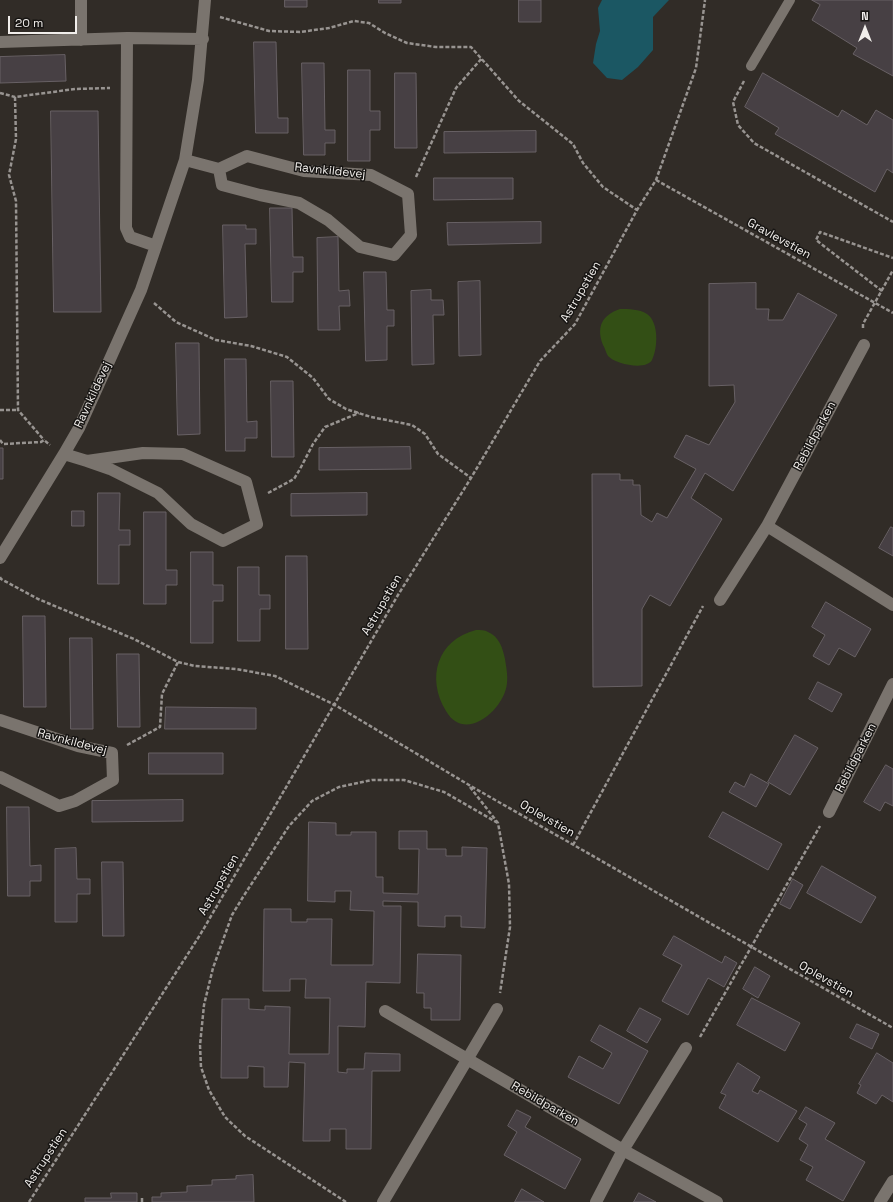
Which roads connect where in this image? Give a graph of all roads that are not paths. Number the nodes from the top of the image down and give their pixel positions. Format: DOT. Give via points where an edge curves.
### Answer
graph roads {
  1 [pos="82,0"];
  2 [pos="205,0"];
  3 [pos="790,0"];
  4 [pos="127,38"];
  5 [pos="203,39"];
  6 [pos="81,40"];
  7 [pos="0,42"];
  8 [pos="751,66"];
  9 [pos="185,160"];
  10 [pos="219,169"];
  11 [pos="156,246"];
  12 [pos="864,345"];
  13 [pos="64,454"];
  14 [pos="87,461"];
  15 [pos="767,526"];
  16 [pos="0,558"];
  17 [pos="720,600"];
  18 [pos="893,605"];
  19 [pos="893,684"];
  20 [pos="0,720"];
  21 [pos="0,777"];
  22 [pos="829,812"];
  23 [pos="497,1009"];
  24 [pos="385,1011"];
  25 [pos="686,1048"];
  26 [pos="468,1059"];
  27 [pos="623,1150"];
  28 [pos="893,1181"];
  29 [pos="383,1202"];
  30 [pos="596,1202"];
  31 [pos="717,1202"];
  32 [pos="880,1202"];
  1 -- 6 [label="street"];
  2 -- 5 [label="street, Ravnkildevej"];
  3 -- 8 [label="lane"];
  4 -- 5 [label="street"];
  4 -- 6 [label="street"];
  4 -- 11 [label="street" via="126,228 130,237"];
  5 -- 9 [label="street, Ravnkildevej"];
  6 -- 7 [label="street"];
  9 -- 10 [label="street"];
  9 -- 11 [label="street, Ravnkildevej"];
  10 -- 10 [label="street, Ravnkildevej" via="222,185 299,203 328,220 360,247 394,255 411,235 408,194 371,175 304,171 247,156"];
  11 -- 13 [label="street, Ravnkildevej" via="141,290"];
  12 -- 15 [label="street, Rebildparken"];
  13 -- 14 [label="street"];
  13 -- 16 [label="street, Ravnkildevej"];
  14 -- 14 [label="street" via="110,469 158,493 190,524 223,541 257,524 246,482 183,454 143,453"];
  15 -- 17 [label="street, Rebildparken"];
  15 -- 18 [label="street"];
  19 -- 22 [label="street, Rebildparken"];
  20 -- 21 [label="street, Ravnkildevej" via="78,746 112,753 112,780 59,806"];
  23 -- 26 [label="street"];
  24 -- 26 [label="street, Rebildparken"];
  25 -- 27 [label="street"];
  26 -- 27 [label="street, Rebildparken"];
  26 -- 29 [label="street"];
  27 -- 30 [label="street"];
  27 -- 31 [label="street, Rebildparken"];
  28 -- 32 [label="street"];
}
